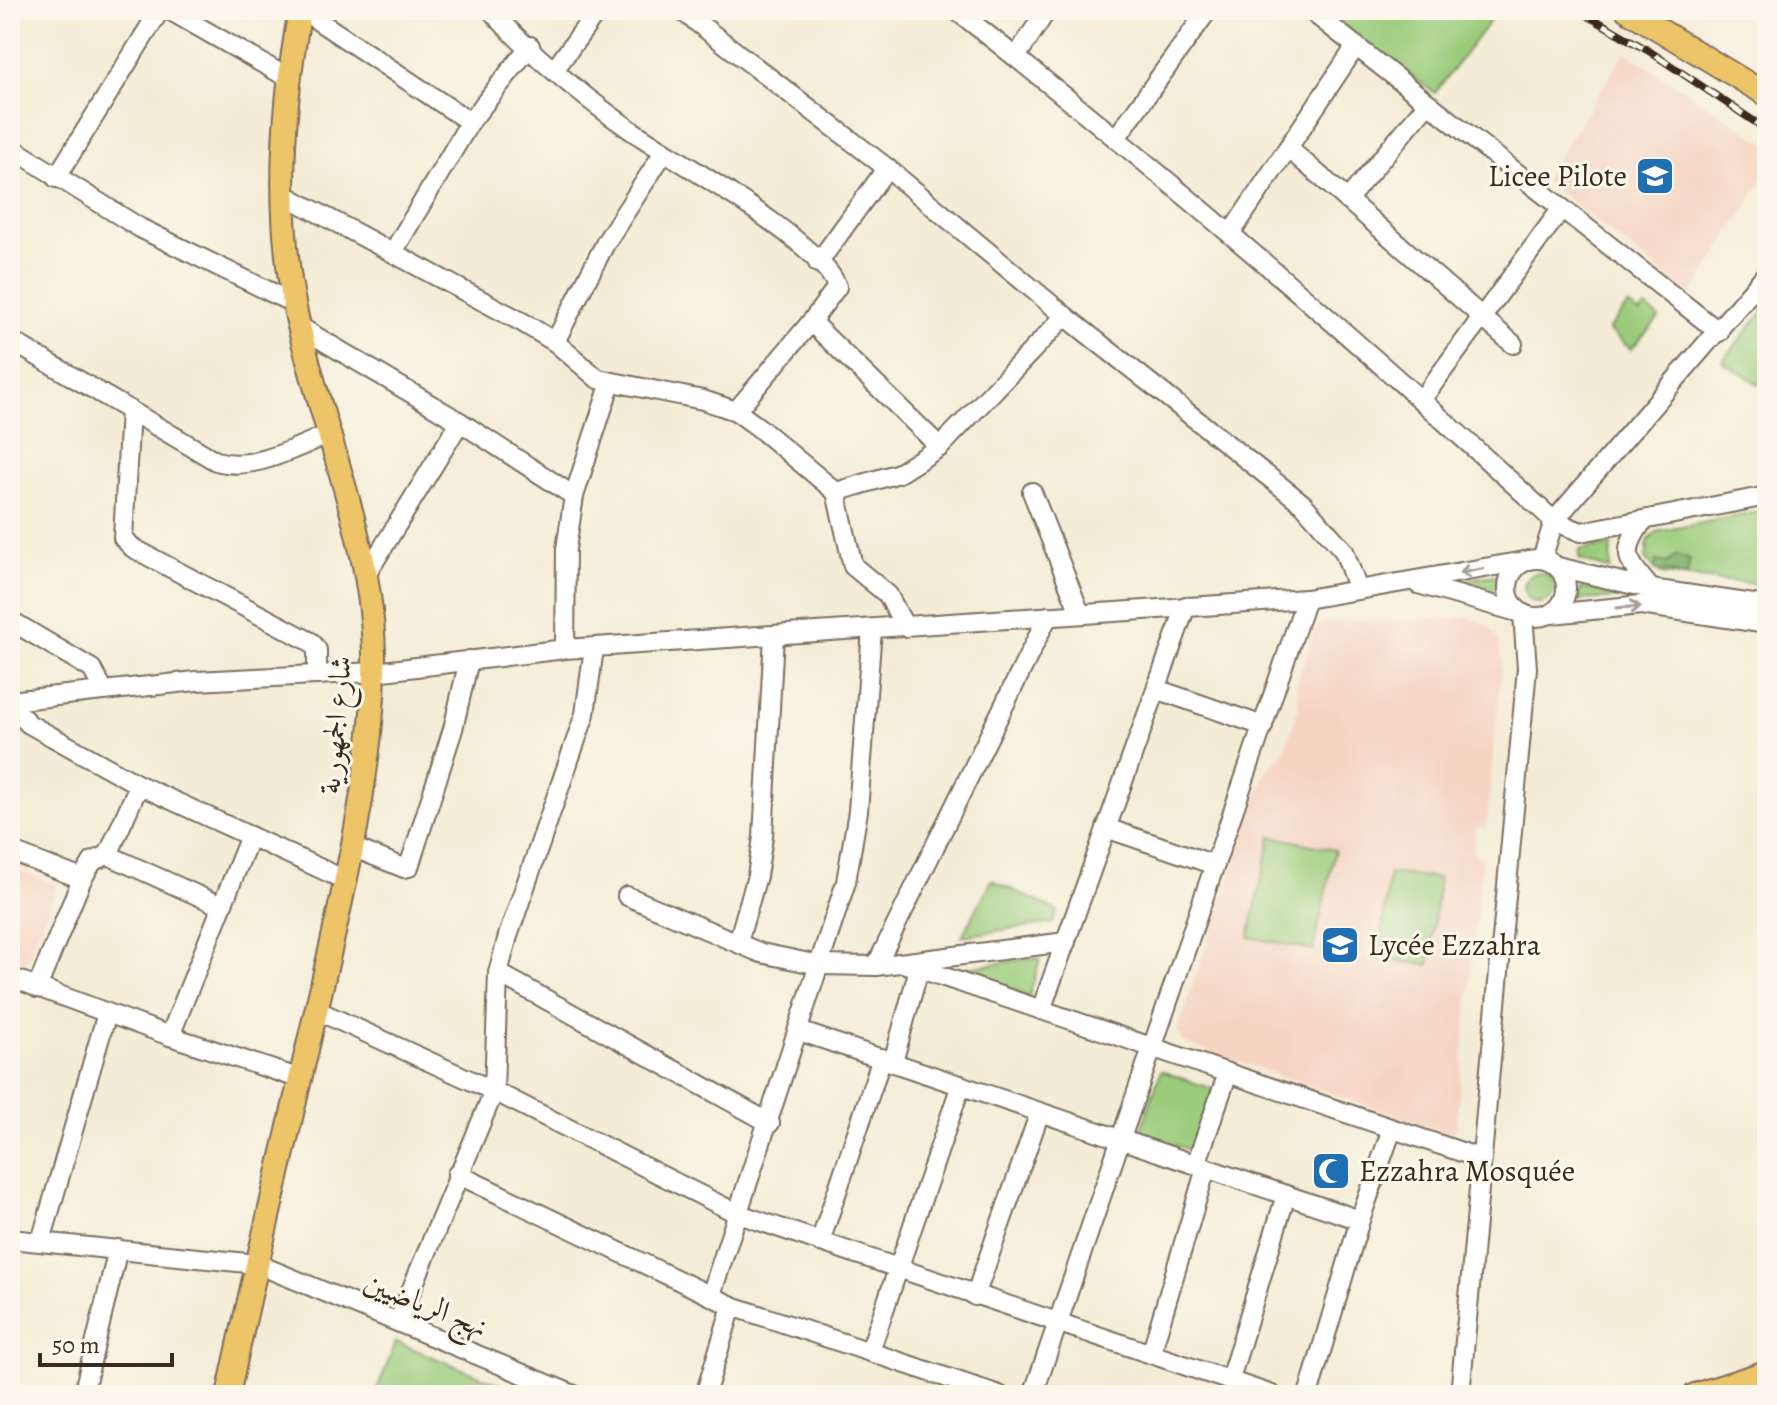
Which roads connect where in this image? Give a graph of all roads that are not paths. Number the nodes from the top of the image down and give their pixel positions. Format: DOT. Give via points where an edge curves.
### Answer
graph roads {
  1 [pos="160,10"];
  2 [pos="169,10"];
  3 [pos="301,10"];
  4 [pos="491,10"];
  5 [pos="598,10"];
  6 [pos="681,10"];
  7 [pos="956,10"];
  8 [pos="1047,10"];
  9 [pos="1208,10"];
  10 [pos="1310,10"];
  11 [pos="1627,10"];
  12 [pos="530,46"];
  13 [pos="1356,46"];
  14 [pos="1016,57"];
  15 [pos="555,69"];
  16 [pos="290,79"];
  17 [pos="1767,95"];
  18 [pos="1428,103"];
  19 [pos="470,122"];
  20 [pos="1116,138"];
  21 [pos="1288,148"];
  22 [pos="11,150"];
  23 [pos="664,152"];
  24 [pos="887,168"];
  25 [pos="56,178"];
  26 [pos="283,194"];
  27 [pos="1347,200"];
  28 [pos="1562,208"];
  29 [pos="1231,233"];
  30 [pos="393,252"];
  31 [pos="818,263"];
  32 [pos="1767,273"];
  33 [pos="295,304"];
  34 [pos="1065,316"];
  35 [pos="1482,316"];
  36 [pos="811,322"];
  37 [pos="300,327"];
  38 [pos="1719,332"];
  39 [pos="10,340"];
  40 [pos="555,342"];
  41 [pos="1513,344"];
  42 [pos="611,382"];
  43 [pos="1422,399"];
  44 [pos="130,410"];
  45 [pos="736,411"];
  46 [pos="460,422"];
  47 [pos="330,434"];
  48 [pos="940,447"];
  49 [pos="836,492"];
  50 [pos="1032,492"];
  51 [pos="574,496"];
  52 [pos="1767,496"];
  53 [pos="1554,521"];
  54 [pos="1643,521"];
  55 [pos="1543,562"];
  56 [pos="366,575"];
  57 [pos="1412,583"];
  58 [pos="1651,589"];
  59 [pos="1358,590"];
  60 [pos="1306,599"];
  61 [pos="1186,606"];
  62 [pos="1767,606"];
  63 [pos="1080,613"];
  64 [pos="1522,614"];
  65 [pos="1550,615"];
  66 [pos="1048,616"];
  67 [pos="10,620"];
  68 [pos="1767,624"];
  69 [pos="905,627"];
  70 [pos="872,629"];
  71 [pos="774,635"];
  72 [pos="594,648"];
  73 [pos="565,649"];
  74 [pos="469,660"];
  75 [pos="1527,668"];
  76 [pos="375,672"];
  77 [pos="317,675"];
  78 [pos="1156,689"];
  79 [pos="104,691"];
  80 [pos="12,701"];
  81 [pos="1263,726"];
  82 [pos="139,785"];
  83 [pos="1106,828"];
  84 [pos="250,836"];
  85 [pos="352,847"];
  86 [pos="10,851"];
  87 [pos="108,855"];
  88 [pos="1215,865"];
  89 [pos="82,879"];
  90 [pos="345,880"];
  91 [pos="627,896"];
  92 [pos="221,906"];
  93 [pos="738,942"];
  94 [pos="1066,942"];
  95 [pos="819,965"];
  96 [pos="876,966"];
  97 [pos="911,966"];
  98 [pos="498,973"];
  99 [pos="10,977"];
  100 [pos="37,988"];
  101 [pos="316,1010"];
  102 [pos="1041,1010"];
  103 [pos="107,1013"];
  104 [pos="799,1031"];
  105 [pos="170,1036"];
  106 [pos="1152,1048"];
  107 [pos="888,1060"];
  108 [pos="1228,1073"];
  109 [pos="301,1079"];
  110 [pos="961,1085"];
  111 [pos="494,1091"];
  112 [pos="1040,1112"];
  113 [pos="770,1123"];
  114 [pos="1392,1129"];
  115 [pos="1120,1139"];
  116 [pos="1482,1159"];
  117 [pos="1201,1166"];
  118 [pos="457,1174"];
  119 [pos="1286,1195"];
  120 [pos="736,1213"];
  121 [pos="1360,1220"];
  122 [pos="10,1239"];
  123 [pos="41,1241"];
  124 [pos="820,1242"];
  125 [pos="118,1249"];
  126 [pos="257,1264"];
  127 [pos="897,1270"];
  128 [pos="711,1295"];
  129 [pos="975,1296"];
  130 [pos="732,1306"];
  131 [pos="398,1322"];
  132 [pos="1056,1324"];
  133 [pos="870,1351"];
  134 [pos="1151,1354"];
  135 [pos="1767,1372"];
  136 [pos="1230,1379"];
  137 [pos="83,1395"];
  138 [pos="228,1395"];
  139 [pos="574,1395"];
  140 [pos="705,1395"];
  141 [pos="999,1395"];
  142 [pos="1033,1395"];
  143 [pos="1272,1395"];
  144 [pos="1308,1395"];
  145 [pos="1460,1395"];
  146 [pos="1695,1395"];
  1 -- 25 [label="street"];
  2 -- 16 [label="street"];
  3 -- 16 [label="main road, شارع الجمهورية"];
  3 -- 19 [label="street"];
  4 -- 12 [label="street"];
  5 -- 15 [label="street"];
  6 -- 24 [label="street"];
  7 -- 14 [label="street"];
  8 -- 14 [label="street"];
  9 -- 20 [label="street"];
  10 -- 13 [label="street"];
  11 -- 17 [label="main road"];
  12 -- 15 [label="street"];
  12 -- 19 [label="street"];
  13 -- 18 [label="street"];
  13 -- 21 [label="street"];
  14 -- 20 [label="street"];
  15 -- 23 [label="street"];
  16 -- 26 [label="main road, شارع الجمهورية"];
  18 -- 27 [label="street"];
  18 -- 28 [label="street"];
  19 -- 30 [label="street"];
  20 -- 29 [label="street"];
  21 -- 27 [label="street"];
  21 -- 29 [label="street"];
  22 -- 25 [label="street"];
  23 -- 31 [label="street" via="775,224"];
  23 -- 40 [label="street" via="606,242"];
  24 -- 31 [label="street"];
  24 -- 34 [label="street"];
  25 -- 33 [label="street" via="140,228"];
  26 -- 30 [label="street"];
  26 -- 33 [label="main road, شارع الجمهورية"];
  27 -- 35 [label="street"];
  28 -- 35 [label="street"];
  28 -- 38 [label="street"];
  29 -- 43 [label="street"];
  30 -- 40 [label="street"];
  31 -- 36 [label="street" via="837,287"];
  32 -- 38 [label="street"];
  33 -- 37 [label="main road, شارع الجمهورية"];
  34 -- 48 [label="street"];
  34 -- 59 [label="street" via="1303,504 1344,551"];
  35 -- 41 [label="street"];
  35 -- 43 [label="street"];
  36 -- 45 [label="street"];
  36 -- 48 [label="street"];
  37 -- 46 [label="street"];
  37 -- 47 [label="main road, شارع الجمهورية"];
  38 -- 53 [label="street"];
  39 -- 44 [label="street"];
  40 -- 42 [label="street" via="587,372"];
  42 -- 45 [label="street"];
  42 -- 51 [label="street"];
  43 -- 53 [label="street"];
  44 -- 47 [label="street" via="232,466"];
  44 -- 77 [label="street" via="123,538 311,642 317,650"];
  45 -- 49 [label="street"];
  46 -- 51 [label="street"];
  46 -- 56 [label="street"];
  47 -- 56 [label="main road, شارع الجمهورية"];
  48 -- 49 [label="street" via="899,473"];
  49 -- 69 [label="street" via="853,566 888,595"];
  50 -- 63 [label="street"];
  51 -- 73 [label="street" via="566,549"];
  52 -- 54 [label="street"];
  53 -- 54 [label="street" via="1581,532"];
  53 -- 55 [label="street"];
  54 -- 58 [label="street" via="1627,548 1628,559"];
  55 -- 57 [label="street, one-way"];
  55 -- 58 [label="street"];
  55 -- 64 [label="street" via="1512,573 1508,583 1513,605"];
  55 -- 65 [label="street" via="1566,592"];
  56 -- 76 [label="main road, شارع الجمهورية"];
  57 -- 59 [label="street"];
  57 -- 64 [label="street"];
  58 -- 62 [label="street"];
  59 -- 60 [label="street"];
  60 -- 61 [label="street"];
  60 -- 81 [label="street"];
  61 -- 63 [label="street"];
  61 -- 78 [label="street"];
  63 -- 66 [label="street"];
  64 -- 65 [label="street"];
  64 -- 75 [label="street"];
  65 -- 68 [label="street, one-way" via="1641,605"];
  65 -- 75 [label="street"];
  66 -- 69 [label="street"];
  66 -- 96 [label="street"];
  67 -- 79 [label="street" via="92,669"];
  69 -- 70 [label="street"];
  70 -- 71 [label="street"];
  70 -- 95 [label="street" via="854,845"];
  71 -- 72 [label="street"];
  71 -- 93 [label="street" via="763,837"];
  72 -- 73 [label="street"];
  72 -- 98 [label="street" via="585,714"];
  73 -- 74 [label="street"];
  74 -- 76 [label="street"];
  74 -- 85 [label="street" via="409,867"];
  75 -- 116 [label="street"];
  76 -- 77 [label="street"];
  76 -- 85 [label="main road, شارع الجمهورية"];
  77 -- 79 [label="street"];
  78 -- 81 [label="street"];
  78 -- 83 [label="street"];
  79 -- 80 [label="street"];
  80 -- 82 [label="street" via="29,724"];
  81 -- 88 [label="street"];
  82 -- 84 [label="street"];
  82 -- 87 [label="street"];
  83 -- 88 [label="street"];
  83 -- 94 [label="street"];
  84 -- 90 [label="street"];
  84 -- 92 [label="street"];
  85 -- 90 [label="main road, شارع الجمهورية"];
  86 -- 89 [label="street"];
  87 -- 89 [label="street" via="93,861"];
  87 -- 92 [label="street"];
  88 -- 106 [label="street"];
  89 -- 100 [label="street"];
  90 -- 101 [label="main road, شارع الجمهورية"];
  91 -- 93 [label="street"];
  92 -- 105 [label="street"];
  93 -- 95 [label="street" via="761,953"];
  94 -- 97 [label="street"];
  94 -- 102 [label="street"];
  95 -- 96 [label="street"];
  95 -- 104 [label="street"];
  96 -- 97 [label="street"];
  97 -- 102 [label="street"];
  97 -- 107 [label="street"];
  98 -- 111 [label="street"];
  98 -- 113 [label="street"];
  99 -- 100 [label="street"];
  100 -- 103 [label="street"];
  101 -- 109 [label="main road, شارع الجمهورية"];
  101 -- 111 [label="street"];
  102 -- 106 [label="street"];
  103 -- 105 [label="street"];
  103 -- 123 [label="street"];
  104 -- 107 [label="street"];
  104 -- 113 [label="street"];
  105 -- 109 [label="street"];
  106 -- 108 [label="street"];
  106 -- 115 [label="street"];
  107 -- 110 [label="street"];
  107 -- 124 [label="street"];
  108 -- 114 [label="street"];
  108 -- 117 [label="street"];
  109 -- 126 [label="main road, شارع الجمهورية"];
  110 -- 112 [label="street"];
  110 -- 127 [label="street"];
  111 -- 118 [label="street"];
  111 -- 120 [label="street"];
  112 -- 115 [label="street"];
  112 -- 129 [label="street"];
  113 -- 120 [label="street"];
  114 -- 116 [label="street"];
  114 -- 121 [label="street"];
  115 -- 117 [label="street"];
  115 -- 132 [label="street"];
  116 -- 145 [label="street"];
  117 -- 119 [label="street"];
  117 -- 134 [label="street"];
  118 -- 128 [label="street"];
  118 -- 131 [label="street"];
  119 -- 121 [label="street"];
  119 -- 136 [label="street"];
  120 -- 124 [label="street"];
  120 -- 128 [label="street"];
  121 -- 144 [label="street"];
  122 -- 123 [label="street, نهج الرياضيين"];
  123 -- 125 [label="street, نهج الرياضيين"];
  124 -- 127 [label="street"];
  125 -- 126 [label="street, نهج الرياضيين"];
  125 -- 137 [label="street"];
  126 -- 131 [label="street, نهج الرياضيين"];
  126 -- 138 [label="main road, شارع الجمهورية"];
  127 -- 129 [label="street"];
  127 -- 133 [label="street"];
  128 -- 130 [label="street"];
  129 -- 132 [label="street"];
  130 -- 133 [label="street"];
  130 -- 140 [label="street"];
  131 -- 139 [label="street, نهج الرياضيين"];
  132 -- 134 [label="street"];
  132 -- 142 [label="street"];
  133 -- 141 [label="street"];
  134 -- 136 [label="street"];
  135 -- 146 [label="main road"];
  136 -- 143 [label="street"];
}
